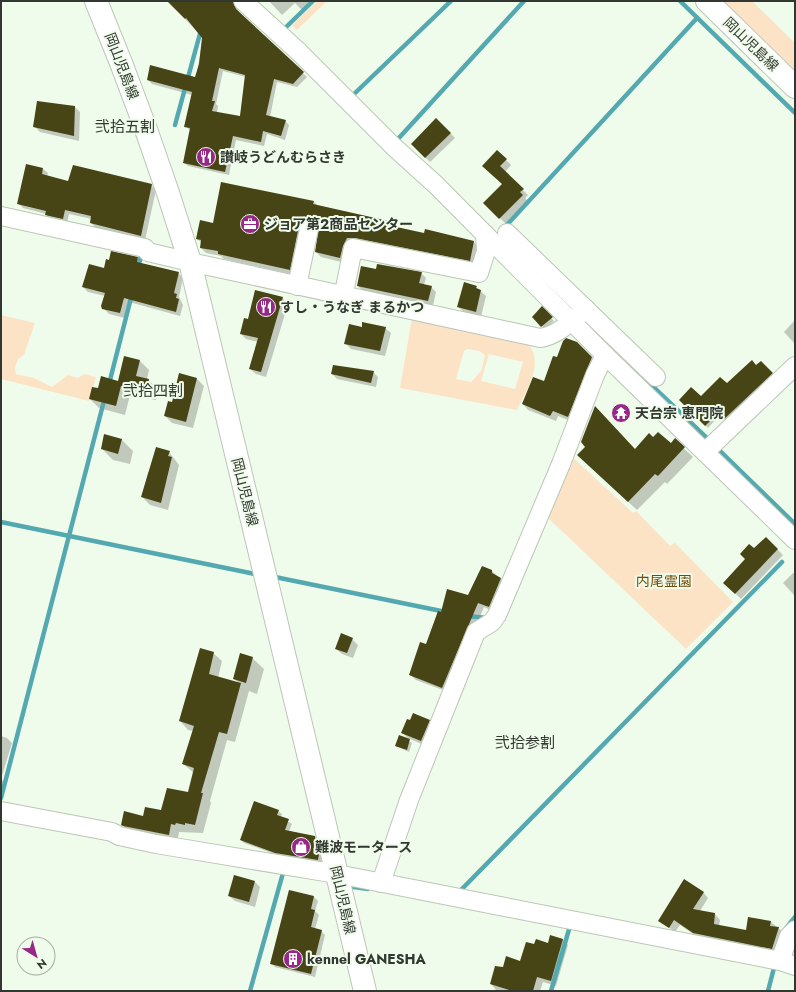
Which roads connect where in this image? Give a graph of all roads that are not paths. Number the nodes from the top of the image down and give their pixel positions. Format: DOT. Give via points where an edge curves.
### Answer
graph roads {
  1 [pos="96,1"];
  2 [pos="243,1"];
  3 [pos="707,1"];
  4 [pos="795,87"];
  5 [pos="1,216"];
  6 [pos="309,229"];
  7 [pos="507,232"];
  8 [pos="485,234"];
  9 [pos="190,262"];
  10 [pos="299,280"];
  11 [pos="345,289"];
  12 [pos="579,315"];
  13 [pos="605,355"];
  14 [pos="795,366"];
  15 [pos="656,377"];
  16 [pos="710,447"];
  17 [pos="795,540"];
  18 [pos="1,811"];
  19 [pos="337,874"];
  20 [pos="381,883"];
  21 [pos="795,930"];
  22 [pos="787,964"];
  23 [pos="365,991"];
  1 -- 9 [label="main road, 岡山児島線" via="136,102 172,202"];
  2 -- 8 [label="street" via="299,52"];
  3 -- 4 [label="main road, 岡山児島線"];
  5 -- 9 [label="street" via="143,248 148,252"];
  6 -- 10 [label="street"];
  7 -- 12 [label="street"];
  8 -- 11 [label="street" via="486,251 479,273 353,248"];
  8 -- 12 [label="street"];
  9 -- 10 [label="street"];
  9 -- 19 [label="main road, 岡山児島線"];
  10 -- 12 [label="street" via="540,338 547,337"];
  12 -- 13 [label="street"];
  12 -- 15 [label="street"];
  13 -- 16 [label="street"];
  13 -- 20 [label="street" via="497,615 492,622 476,632 409,800"];
  14 -- 16 [label="street"];
  16 -- 17 [label="street"];
  18 -- 19 [label="street" via="112,832 119,836 156,844"];
  19 -- 20 [label="street"];
  19 -- 23 [label="main road, 岡山児島線"];
  20 -- 22 [label="street"];
  21 -- 22 [label="street" via="789,936"];
}
